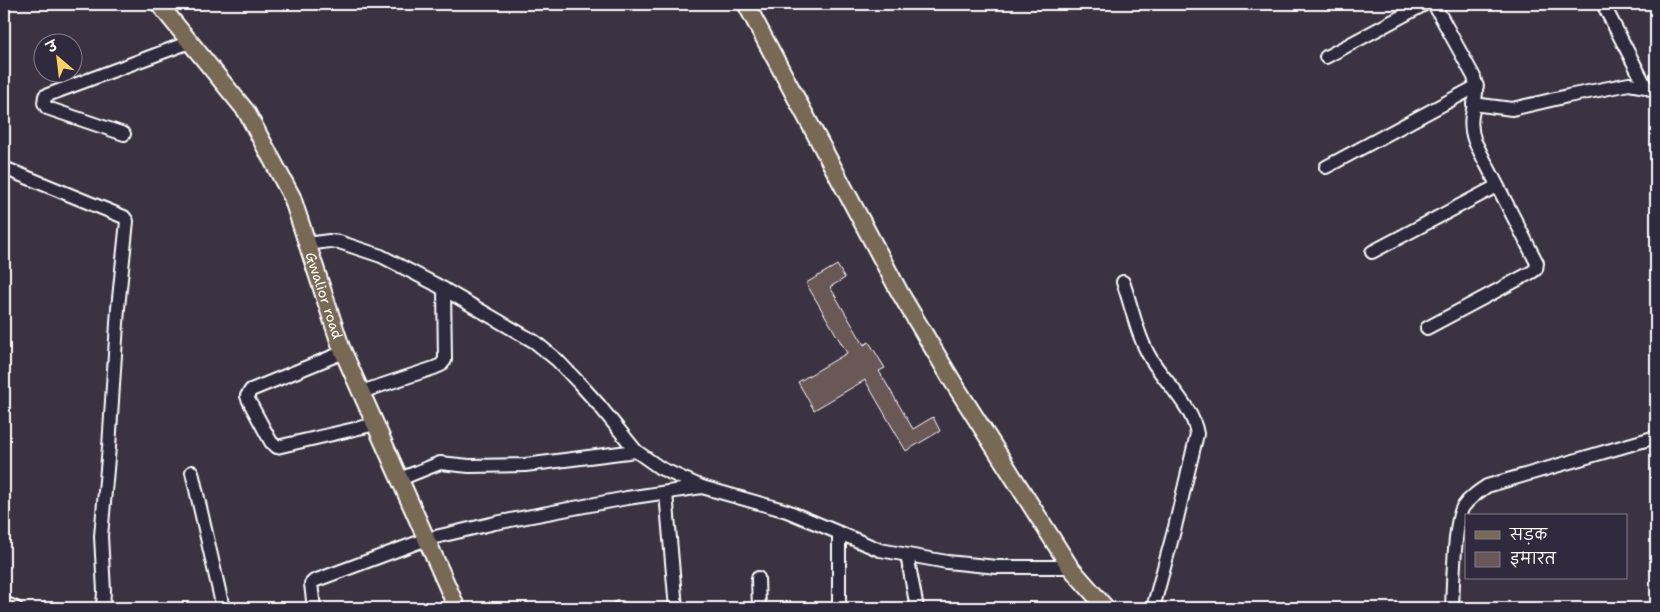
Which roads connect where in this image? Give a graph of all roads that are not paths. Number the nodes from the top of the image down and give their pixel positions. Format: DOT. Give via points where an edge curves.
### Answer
graph roads {
  1 [pos="159,4"];
  2 [pos="746,4"];
  3 [pos="1425,4"];
  4 [pos="1434,4"];
  5 [pos="1603,4"];
  6 [pos="190,42"];
  7 [pos="1326,57"];
  8 [pos="1477,86"];
  9 [pos="1651,90"];
  10 [pos="1474,104"];
  11 [pos="124,134"];
  12 [pos="1326,167"];
  13 [pos="4,168"];
  14 [pos="1497,186"];
  15 [pos="307,244"];
  16 [pos="1372,252"];
  17 [pos="1123,282"];
  18 [pos="444,289"];
  19 [pos="1426,328"];
  20 [pos="344,352"];
  21 [pos="361,392"];
  22 [pos="376,424"];
  23 [pos="1656,436"];
  24 [pos="636,451"];
  25 [pos="192,472"];
  26 [pos="400,479"];
  27 [pos="702,487"];
  28 [pos="666,493"];
  29 [pos="840,533"];
  30 [pos="427,540"];
  31 [pos="908,556"];
  32 [pos="1070,567"];
  33 [pos="758,578"];
  34 [pos="4,604"];
  35 [pos="16,608"];
  36 [pos="103,608"];
  37 [pos="223,608"];
  38 [pos="314,608"];
  39 [pos="457,608"];
  40 [pos="676,608"];
  41 [pos="760,608"];
  42 [pos="839,608"];
  43 [pos="917,608"];
  44 [pos="1106,608"];
  45 [pos="1153,608"];
  46 [pos="1452,608"];
  1 -- 6 [label="main road, Gwalior road"];
  2 -- 32 [label="main road" via="900,293"];
  3 -- 7 [label="street"];
  4 -- 8 [label="street"];
  5 -- 9 [label="street"];
  6 -- 11 [label="street" via="45,96 47,108"];
  6 -- 15 [label="main road, Gwalior road" via="246,111 292,197"];
  8 -- 10 [label="street"];
  8 -- 12 [label="street"];
  9 -- 10 [label="street" via="1629,84 1512,109"];
  10 -- 14 [label="street" via="1471,132"];
  13 -- 36 [label="street" via="127,220 101,536"];
  14 -- 16 [label="street"];
  14 -- 19 [label="street" via="1534,255 1536,268"];
  15 -- 18 [label="street" via="329,241 351,246 381,256"];
  15 -- 20 [label="main road, Gwalior road"];
  17 -- 45 [label="street" via="1146,349 1183,404 1197,434"];
  18 -- 21 [label="street" via="445,360 441,365"];
  18 -- 24 [label="street" via="535,342 557,360 600,405"];
  20 -- 21 [label="main road, Gwalior road"];
  20 -- 22 [label="street" via="251,390 247,396 249,401 271,442 277,447"];
  21 -- 22 [label="main road, Gwalior road"];
  22 -- 26 [label="main road, Gwalior road"];
  23 -- 46 [label="street" via="1487,486 1473,496 1462,508 1458,522"];
  24 -- 26 [label="street" via="525,465 440,463"];
  24 -- 27 [label="street" via="660,468"];
  25 -- 37 [label="street"];
  26 -- 30 [label="main road, Gwalior road"];
  27 -- 28 [label="street"];
  27 -- 29 [label="street" via="787,511"];
  28 -- 30 [label="street" via="504,521"];
  28 -- 40 [label="street"];
  29 -- 31 [label="street" via="875,549"];
  29 -- 42 [label="street"];
  30 -- 38 [label="street" via="314,581 311,588"];
  30 -- 39 [label="main road, Gwalior road"];
  31 -- 32 [label="street" via="997,568"];
  31 -- 43 [label="street"];
  32 -- 44 [label="main road"];
  33 -- 41 [label="street"];
  34 -- 35 [label="street"];
}
